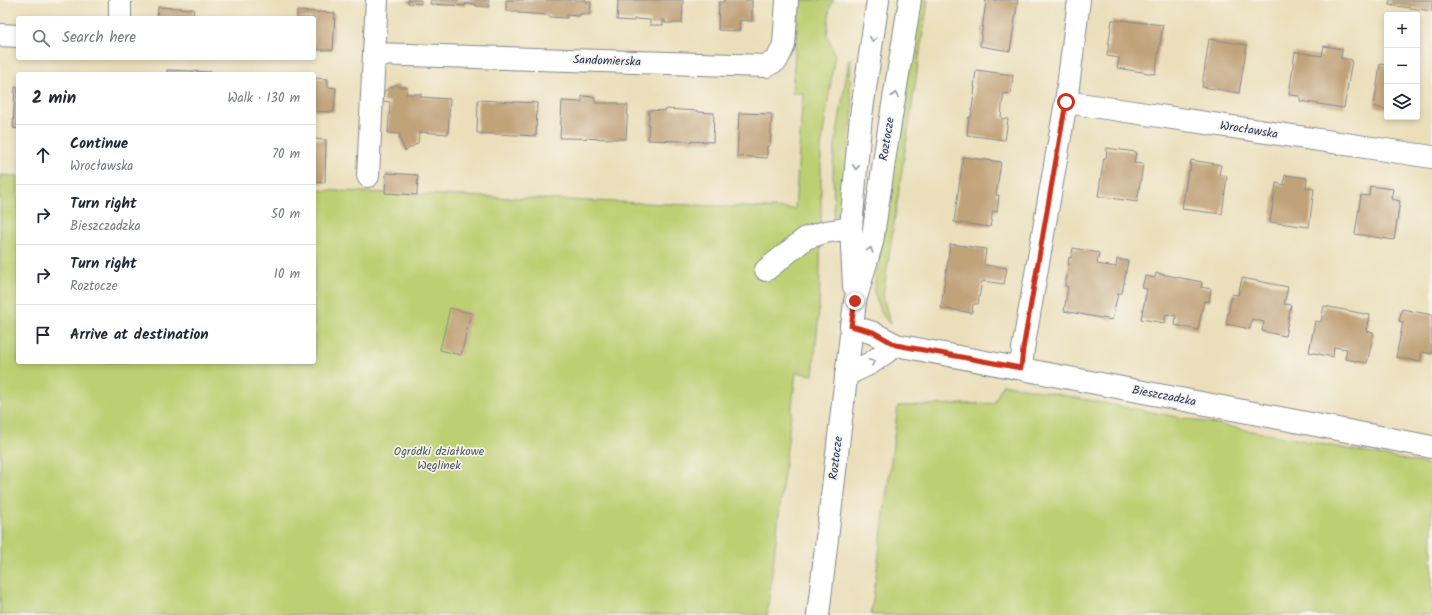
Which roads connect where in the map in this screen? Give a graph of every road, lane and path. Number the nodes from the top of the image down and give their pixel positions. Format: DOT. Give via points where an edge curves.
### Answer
graph roads {
  1 [pos="120,0"];
  2 [pos="377,0"];
  3 [pos="787,0"];
  4 [pos="878,0"];
  5 [pos="910,0"];
  6 [pos="1079,0"];
  7 [pos="120,16"];
  8 [pos="0,35"];
  9 [pos="16,36"];
  10 [pos="374,54"];
  11 [pos="1066,102"];
  12 [pos="1432,158"];
  13 [pos="368,176"];
  14 [pos="850,228"];
  15 [pos="766,270"];
  16 [pos="855,301"];
  17 [pos="851,326"];
  18 [pos="896,345"];
  19 [pos="1021,368"];
  20 [pos="846,375"];
  21 [pos="1432,447"];
  22 [pos="818,615"];
  1 -- 7 [label="street"];
  2 -- 10 [label="street"];
  3 -- 10 [label="street, Sandomierska" via="784,45 777,60 766,66"];
  4 -- 14 [label="street, Roztocze, one-way" via="861,116"];
  16 -- 5 [label="street, Roztocze, one-way" via="872,242"];
  6 -- 11 [label="street"];
  8 -- 9 [label="street"];
  10 -- 13 [label="street"];
  11 -- 12 [label="street, Wrocławska"];
  11 -- 19 [label="street"];
  14 -- 15 [label="street" via="806,238"];
  14 -- 16 [label="street, Roztocze"];
  16 -- 17 [label="street, Roztocze"];
  17 -- 18 [label="street, Bieszczadzka" via="873,332"];
  17 -- 20 [label="street, Roztocze"];
  18 -- 19 [label="street, Bieszczadzka"];
  20 -- 18 [label="street, one-way" via="872,363"];
  19 -- 21 [label="street, Bieszczadzka"];
  20 -- 22 [label="street, Roztocze"];
}
